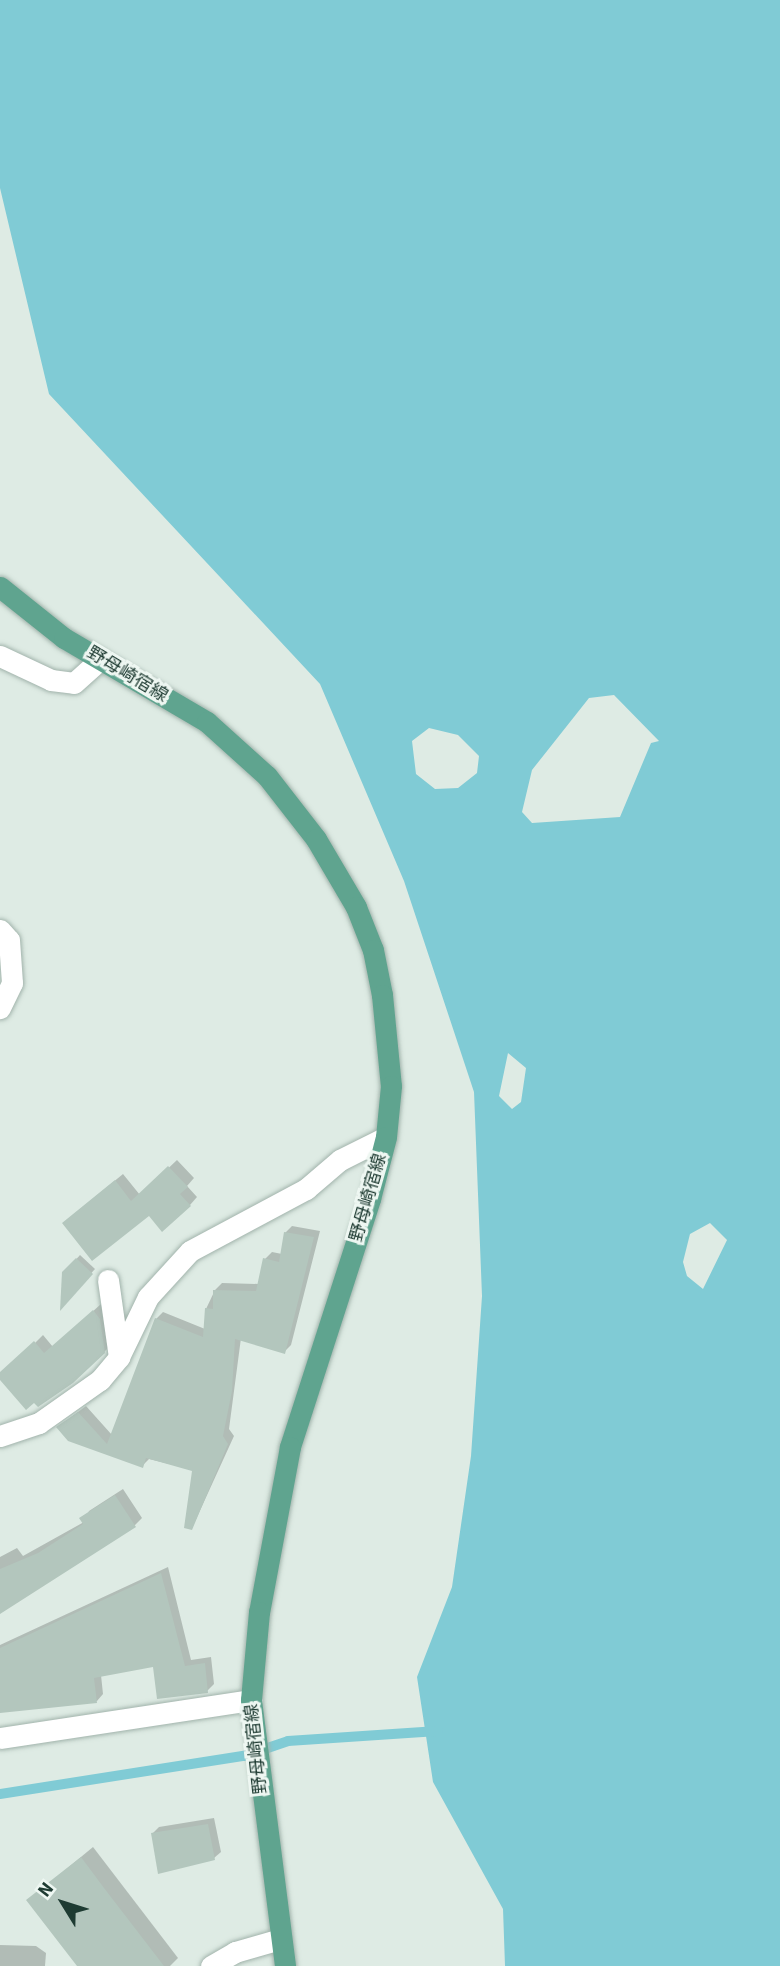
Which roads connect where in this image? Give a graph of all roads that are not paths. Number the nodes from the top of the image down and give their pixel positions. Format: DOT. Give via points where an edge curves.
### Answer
graph roads {
  1 [pos="0,587"];
  2 [pos="0,656"];
  3 [pos="101,659"];
  4 [pos="0,930"];
  5 [pos="0,1008"];
  6 [pos="386,1137"];
  7 [pos="108,1279"];
  8 [pos="119,1357"];
  9 [pos="0,1436"];
  10 [pos="251,1700"];
  11 [pos="0,1738"];
  12 [pos="280,1939"];
  13 [pos="211,1966"];
  14 [pos="285,1966"];
  1 -- 3 [label="main road, 野母崎宿線" via="64,638"];
  2 -- 3 [label="street" via="51,680 74,683"];
  3 -- 6 [label="main road, 野母崎宿線" via="206,722 267,776 334,868 373,950 382,995 391,1086"];
  4 -- 5 [label="street" via="9,940 12,983"];
  6 -- 8 [label="street" via="340,1160 306,1189 190,1251 148,1297"];
  6 -- 10 [label="main road, 野母崎宿線" via="290,1447 258,1612"];
  7 -- 8 [label="street"];
  8 -- 9 [label="street" via="73,1401 38,1423"];
  10 -- 11 [label="street"];
  10 -- 12 [label="main road, 野母崎宿線"];
  12 -- 13 [label="street" via="235,1952"];
  12 -- 14 [label="main road, 野母崎宿線"];
}
